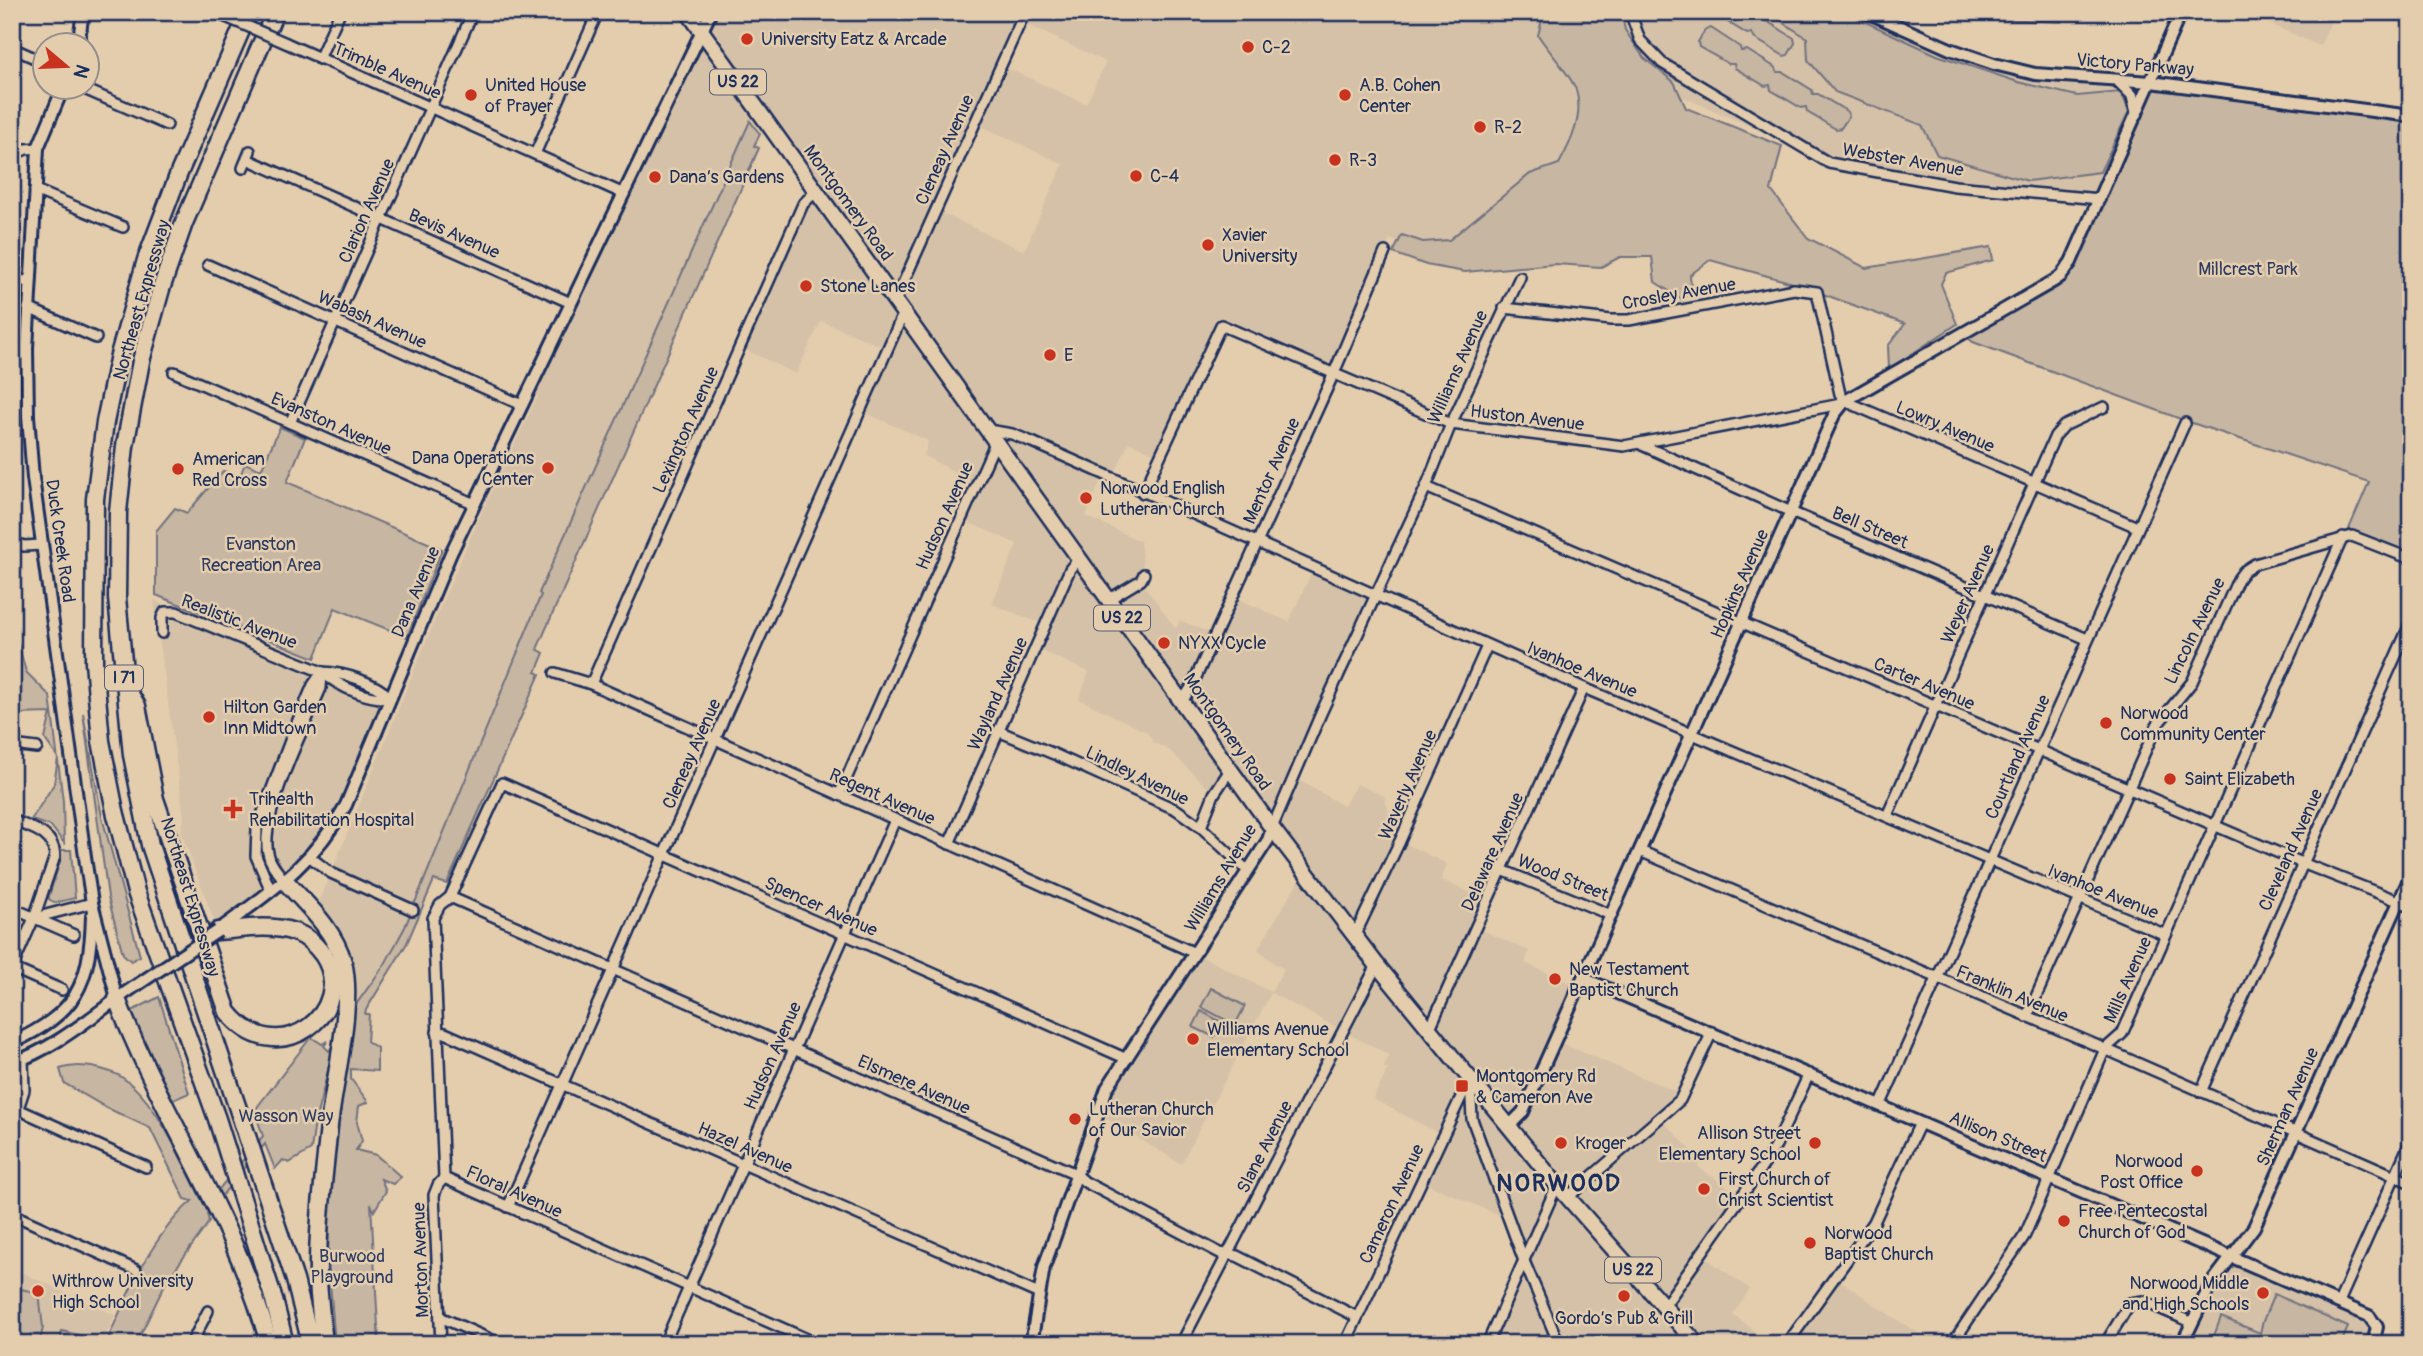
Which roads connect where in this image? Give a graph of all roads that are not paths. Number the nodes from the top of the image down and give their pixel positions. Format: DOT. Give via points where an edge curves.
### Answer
graph roads {
  1 [pos="83,12"];
  2 [pos="214,12"];
  3 [pos="249,12"];
  4 [pos="275,12"];
  5 [pos="340,12"];
  6 [pos="472,12"];
  7 [pos="598,12"];
  8 [pos="688,12"];
  9 [pos="711,12"];
  10 [pos="1025,12"];
  11 [pos="1630,12"];
  12 [pos="1867,12"];
  13 [pos="2181,12"];
  14 [pos="80,32"];
  15 [pos="701,32"];
  16 [pos="12,48"];
  17 [pos="32,57"];
  18 [pos="319,59"];
  19 [pos="2117,80"];
  20 [pos="2151,82"];
  21 [pos="102,97"];
  22 [pos="57,102"];
  23 [pos="431,107"];
  24 [pos="2137,114"];
  25 [pos="2411,116"];
  26 [pos="167,125"];
  27 [pos="37,148"];
  28 [pos="535,153"];
  29 [pos="12,155"];
  30 [pos="247,160"];
  31 [pos="35,190"];
  32 [pos="816,191"];
  33 [pos="624,194"];
  34 [pos="2100,199"];
  35 [pos="382,219"];
  36 [pos="123,227"];
  37 [pos="1385,251"];
  38 [pos="208,265"];
  39 [pos="12,277"];
  40 [pos="1520,277"];
  41 [pos="30,283"];
  42 [pos="895,301"];
  43 [pos="571,303"];
  44 [pos="28,308"];
  45 [pos="1504,308"];
  46 [pos="903,314"];
  47 [pos="335,321"];
  48 [pos="96,338"];
  49 [pos="174,372"];
  50 [pos="1334,373"];
  51 [pos="1845,401"];
  52 [pos="522,405"];
  53 [pos="2104,407"];
  54 [pos="290,423"];
  55 [pos="2185,423"];
  56 [pos="1451,424"];
  57 [pos="992,436"];
  58 [pos="1641,444"];
  59 [pos="2034,483"];
  60 [pos="1426,487"];
  61 [pos="1143,493"];
  62 [pos="475,504"];
  63 [pos="1791,512"];
  64 [pos="2137,527"];
  65 [pos="2343,537"];
  66 [pos="12,542"];
  67 [pos="1256,544"];
  68 [pos="42,545"];
  69 [pos="1078,559"];
  70 [pos="2411,559"];
  71 [pos="1144,574"];
  72 [pos="1985,594"];
  73 [pos="1374,597"];
  74 [pos="1108,600"];
  75 [pos="2411,622"];
  76 [pos="1742,623"];
  77 [pos="162,633"];
  78 [pos="2088,639"];
  79 [pos="1487,646"];
  80 [pos="322,672"];
  81 [pos="555,673"];
  82 [pos="590,684"];
  83 [pos="124,686"];
  84 [pos="1584,688"];
  85 [pos="391,698"];
  86 [pos="1183,700"];
  87 [pos="1936,706"];
  88 [pos="998,731"];
  89 [pos="1691,734"];
  90 [pos="715,740"];
  91 [pos="12,745"];
  92 [pos="37,748"];
  93 [pos="2038,751"];
  94 [pos="1230,770"];
  95 [pos="2129,788"];
  96 [pos="839,795"];
  97 [pos="1887,816"];
  98 [pos="12,820"];
  99 [pos="895,820"];
  100 [pos="2216,825"];
  101 [pos="1201,827"];
  102 [pos="1272,828"];
  103 [pos="949,844"];
  104 [pos="1640,851"];
  105 [pos="664,855"];
  106 [pos="310,857"];
  107 [pos="1989,862"];
  108 [pos="2302,863"];
  109 [pos="1502,870"];
  110 [pos="1248,871"];
  111 [pos="2411,875"];
  112 [pos="285,881"];
  113 [pos="271,891"];
  114 [pos="450,897"];
  115 [pos="2080,900"];
  116 [pos="92,903"];
  117 [pos="2405,904"];
  118 [pos="12,908"];
  119 [pos="413,909"];
  120 [pos="1611,915"];
  121 [pos="34,918"];
  122 [pos="218,931"];
  123 [pos="844,934"];
  124 [pos="74,935"];
  125 [pos="1356,935"];
  126 [pos="2166,935"];
  127 [pos="1195,953"];
  128 [pos="1377,965"];
  129 [pos="12,968"];
  130 [pos="614,970"];
  131 [pos="1583,978"];
  132 [pos="1936,979"];
  133 [pos="62,989"];
  134 [pos="117,999"];
  135 [pos="2027,1017"];
  136 [pos="1430,1028"];
  137 [pos="437,1032"];
  138 [pos="1712,1032"];
  139 [pos="12,1043"];
  140 [pos="2105,1049"];
  141 [pos="793,1051"];
  142 [pos="1127,1059"];
  143 [pos="18,1061"];
  144 [pos="1808,1074"];
  145 [pos="1470,1078"];
  146 [pos="563,1085"];
  147 [pos="2201,1092"];
  148 [pos="1881,1104"];
  149 [pos="20,1110"];
  150 [pos="1920,1123"];
  151 [pos="1509,1126"];
  152 [pos="12,1128"];
  153 [pos="2295,1133"];
  154 [pos="2411,1140"];
  155 [pos="744,1164"];
  156 [pos="146,1167"];
  157 [pos="1076,1174"];
  158 [pos="2395,1176"];
  159 [pos="444,1178"];
  160 [pos="2050,1178"];
  161 [pos="2411,1183"];
  162 [pos="1557,1185"];
  163 [pos="1568,1198"];
  164 [pos="508,1207"];
  165 [pos="12,1214"];
  166 [pos="1228,1254"];
  167 [pos="2233,1256"];
  168 [pos="1524,1261"];
  169 [pos="136,1270"];
  170 [pos="687,1287"];
  171 [pos="1039,1294"];
  172 [pos="2339,1302"];
  173 [pos="1665,1305"];
  174 [pos="208,1311"];
  175 [pos="440,1317"];
  176 [pos="1357,1317"];
  177 [pos="2191,1322"];
  178 [pos="191,1344"];
  179 [pos="269,1344"];
  180 [pos="285,1344"];
  181 [pos="311,1344"];
  182 [pos="324,1344"];
  183 [pos="440,1344"];
  184 [pos="501,1344"];
  185 [pos="664,1344"];
  186 [pos="818,1344"];
  187 [pos="1031,1344"];
  188 [pos="1181,1344"];
  189 [pos="1345,1344"];
  190 [pos="1487,1344"];
  191 [pos="1559,1344"];
  192 [pos="1697,1344"];
  193 [pos="1787,1344"];
  194 [pos="1952,1344"];
  195 [pos="2105,1344"];
  196 [pos="2182,1344"];
  197 [pos="2373,1344"];
  1 -- 14 [label="street"];
  2 -- 18 [label="street, Trimble Avenue, bridge"];
  3 -- 180 [label="highway, Northeast Expressway / I 71" via="146,260 119,355 95,499 94,662 101,741 136,892 217,1119"];
  4 -- 83 [label="highway, Northeast Expressway / I 71" via="184,223 141,361 118,512 117,598"];
  5 -- 18 [label="street"];
  6 -- 23 [label="street, Clarion Avenue"];
  7 -- 28 [label="street"];
  8 -- 15 [label="main road, Montgomery Road / US 22"];
  9 -- 15 [label="street, Dana Avenue"];
  10 -- 42 [label="street, Cleneay Avenue"];
  11 -- 34 [label="street, Webster Avenue" via="1640,40 1662,63 1829,163 1955,186"];
  12 -- 19 [label="street, Victory Parkway" via="2006,68"];
  13 -- 20 [label="street, Hopkins Avenue"];
  15 -- 32 [label="main road, Montgomery Road / US 22"];
  15 -- 33 [label="street, Dana Avenue"];
  16 -- 17 [label="street"];
  18 -- 23 [label="street, Trimble Avenue"];
  19 -- 20 [label="street, Victory Parkway"];
  19 -- 24 [label="street" via="2132,95"];
  20 -- 24 [label="street, Hopkins Avenue"];
  20 -- 25 [label="street, Victory Parkway"];
  21 -- 26 [label="street"];
  22 -- 27 [label="street, Duck Creek Road"];
  23 -- 28 [label="street, Trimble Avenue"];
  23 -- 35 [label="street, Clarion Avenue"];
  24 -- 34 [label="street, Hopkins Avenue"];
  27 -- 29 [label="street"];
  27 -- 31 [label="street, Duck Creek Road"];
  28 -- 33 [label="street, Trimble Avenue"];
  30 -- 35 [label="street, Bevis Avenue"];
  31 -- 36 [label="street"];
  31 -- 41 [label="street, Duck Creek Road"];
  32 -- 42 [label="main road, Montgomery Road / US 22"];
  32 -- 82 [label="street, Lexington Avenue" via="803,204"];
  33 -- 43 [label="street, Dana Avenue"];
  34 -- 51 [label="street, Hopkins Avenue" via="2061,276"];
  35 -- 43 [label="street, Bevis Avenue"];
  35 -- 47 [label="street, Clarion Avenue"];
  37 -- 50 [label="street, Mentor Avenue"];
  38 -- 47 [label="street, Wabash Avenue"];
  39 -- 41 [label="street"];
  40 -- 45 [label="street, Williams Avenue"];
  41 -- 44 [label="street, Duck Creek Road"];
  42 -- 46 [label="main road, Montgomery Road / US 22"];
  43 -- 52 [label="street, Dana Avenue"];
  44 -- 48 [label="street"];
  44 -- 68 [label="street, Duck Creek Road" via="28,416"];
  45 -- 51 [label="street, Crosley Avenue" via="1629,320 1794,289 1817,292"];
  45 -- 56 [label="street, Williams Avenue"];
  46 -- 57 [label="main road, Montgomery Road / US 22"];
  46 -- 90 [label="street, Cleneay Avenue"];
  47 -- 52 [label="street, Wabash Avenue"];
  47 -- 54 [label="street, Clarion Avenue"];
  49 -- 54 [label="street, Evanston Avenue"];
  50 -- 56 [label="street, Huston Avenue"];
  50 -- 61 [label="street, Huston Avenue" via="1221,325"];
  50 -- 67 [label="street, Mentor Avenue"];
  51 -- 58 [label="street, Huston Avenue"];
  51 -- 59 [label="street, Lowry Avenue"];
  51 -- 63 [label="street, Hopkins Avenue" via="1834,415"];
  52 -- 62 [label="street, Dana Avenue"];
  53 -- 59 [label="street, Weyer Avenue" via="2058,432"];
  54 -- 62 [label="street, Evanston Avenue"];
  55 -- 64 [label="street, Courtland Avenue"];
  56 -- 58 [label="street, Huston Avenue" via="1624,446"];
  56 -- 60 [label="street, Williams Avenue"];
  57 -- 61 [label="street, Ivanhoe Avenue" via="1012,434"];
  57 -- 69 [label="main road, Montgomery Road / US 22"];
  57 -- 96 [label="street, Hudson Avenue"];
  58 -- 63 [label="street, Bell Street"];
  59 -- 64 [label="street, Lowry Avenue"];
  59 -- 72 [label="street, Weyer Avenue"];
  60 -- 73 [label="street, Williams Avenue"];
  60 -- 76 [label="street, Carter Avenue"];
  61 -- 67 [label="street, Ivanhoe Avenue"];
  62 -- 85 [label="street, Dana Avenue"];
  63 -- 72 [label="street, Bell Street"];
  63 -- 76 [label="street, Hopkins Avenue"];
  64 -- 78 [label="street, Courtland Avenue"];
  65 -- 70 [label="street" via="2352,536"];
  65 -- 95 [label="street, Lincoln Avenue" via="2244,571 2192,682 2157,725"];
  65 -- 100 [label="street, Mills Avenue"];
  66 -- 68 [label="street"];
  67 -- 73 [label="street, Ivanhoe Avenue"];
  67 -- 86 [label="street, Mentor Avenue"];
  68 -- 116 [label="street, Duck Creek Road"];
  69 -- 74 [label="main road, Montgomery Road / US 22"];
  69 -- 88 [label="street, Wayland Avenue"];
  71 -- 74 [label="street"];
  72 -- 78 [label="street, Bell Street"];
  72 -- 87 [label="street, Weyer Avenue"];
  73 -- 79 [label="street, Ivanhoe Avenue"];
  73 -- 102 [label="street, Williams Avenue"];
  74 -- 86 [label="main road, Montgomery Road / US 22"];
  75 -- 108 [label="street, Cleveland Avenue"];
  76 -- 87 [label="street, Carter Avenue"];
  76 -- 89 [label="street, Hopkins Avenue"];
  77 -- 80 [label="street, Realistic Avenue" via="162,618 169,611"];
  78 -- 93 [label="street, Courtland Avenue"];
  79 -- 84 [label="street, Ivanhoe Avenue"];
  79 -- 125 [label="street, Waverly Avenue"];
  80 -- 85 [label="street, Realistic Avenue" via="381,688"];
  80 -- 112 [label="street" via="321,688 266,829 271,862"];
  80 -- 113 [label="street" via="296,725 257,828 257,856"];
  81 -- 82 [label="street, Regent Avenue"];
  82 -- 90 [label="street, Regent Avenue"];
  83 -- 122 [label="highway" via="137,706 155,799 228,1012 246,1030 264,1038 286,1038 313,1024 325,1008 331,977 327,961 311,940 276,929"];
  83 -- 181 [label="highway, Northeast Expressway / I 71" via="150,845 295,1280"];
  84 -- 89 [label="street, Ivanhoe Avenue"];
  84 -- 109 [label="street, Delaware Avenue"];
  85 -- 106 [label="street, Dana Avenue" via="346,805"];
  86 -- 94 [label="main road, Montgomery Road / US 22"];
  87 -- 93 [label="street, Carter Avenue"];
  87 -- 97 [label="street, Weyer Avenue"];
  88 -- 101 [label="street, Lindley Avenue" via="1177,810"];
  88 -- 103 [label="street, Wayland Avenue"];
  89 -- 97 [label="street, Ivanhoe Avenue"];
  89 -- 104 [label="street, Hopkins Avenue"];
  90 -- 96 [label="street, Regent Avenue"];
  90 -- 105 [label="street, Cleneay Avenue"];
  91 -- 92 [label="street"];
  93 -- 95 [label="street, Carter Avenue"];
  93 -- 107 [label="street, Courtland Avenue"];
  94 -- 101 [label="street"];
  94 -- 102 [label="main road, Montgomery Road / US 22"];
  95 -- 100 [label="street, Carter Avenue"];
  95 -- 115 [label="street, Lincoln Avenue"];
  96 -- 99 [label="street, Regent Avenue"];
  97 -- 107 [label="street, Ivanhoe Avenue"];
  98 -- 121 [label="street" via="43,833 52,843 54,862"];
  99 -- 103 [label="street, Regent Avenue"];
  99 -- 123 [label="street, Hudson Avenue"];
  100 -- 108 [label="street, Carter Avenue"];
  100 -- 126 [label="street, Mills Avenue"];
  101 -- 110 [label="street, Lindley Avenue"];
  102 -- 110 [label="street, Williams Avenue"];
  102 -- 125 [label="main road, Montgomery Road / US 22"];
  103 -- 127 [label="street, Regent Avenue"];
  104 -- 120 [label="street, Hopkins Avenue"];
  104 -- 132 [label="street, Franklin Avenue"];
  105 -- 114 [label="street, Spencer Avenue" via="502,783"];
  105 -- 123 [label="street, Spencer Avenue"];
  105 -- 130 [label="street, Cleneay Avenue"];
  106 -- 112 [label="street, Dana Avenue"];
  106 -- 119 [label="street" via="331,873"];
  107 -- 115 [label="street, Ivanhoe Avenue"];
  107 -- 132 [label="street, Courtland Avenue"];
  108 -- 117 [label="street, Carter Avenue"];
  108 -- 147 [label="street, Cleveland Avenue"];
  109 -- 120 [label="street, Wood Street"];
  109 -- 136 [label="street, Delaware Avenue"];
  110 -- 127 [label="street, Williams Avenue"];
  111 -- 117 [label="street, Sherman Avenue"];
  112 -- 113 [label="street, Dana Avenue"];
  112 -- 182 [label="highway" via="326,927 337,945 346,979 319,1256"];
  113 -- 122 [label="street, Dana Avenue"];
  114 -- 130 [label="street, Elsmere Avenue"];
  114 -- 137 [label="street, Floral Avenue" via="433,918"];
  115 -- 126 [label="street, Ivanhoe Avenue"];
  115 -- 135 [label="street, Lincoln Avenue"];
  116 -- 121 [label="street"];
  116 -- 134 [label="street, Duck Creek Road"];
  116 -- 139 [label="street" via="88,962 75,998 59,1015"];
  117 -- 153 [label="street, Sherman Avenue"];
  118 -- 121 [label="street"];
  120 -- 131 [label="street, Hopkins Avenue"];
  121 -- 124 [label="street"];
  121 -- 129 [label="street"];
  122 -- 134 [label="street, Dana Avenue, bridge"];
  123 -- 141 [label="street, Hudson Avenue"];
  123 -- 142 [label="street, Spencer Avenue"];
  125 -- 128 [label="main road, Montgomery Road / US 22"];
  126 -- 140 [label="street, Mills Avenue" via="2122,1034"];
  127 -- 142 [label="street, Williams Avenue"];
  128 -- 136 [label="main road, Montgomery Road / US 22"];
  128 -- 166 [label="street, Slane Avenue"];
  129 -- 133 [label="street"];
  130 -- 141 [label="street, Elsmere Avenue"];
  130 -- 146 [label="street, Cleneay Avenue"];
  131 -- 138 [label="street, Allison Street"];
  131 -- 151 [label="street, Hopkins Avenue" via="1523,1112"];
  132 -- 135 [label="street, Franklin Avenue"];
  132 -- 148 [label="street, Courtland Avenue"];
  134 -- 143 [label="street, Dana Avenue" via="75,1030"];
  134 -- 179 [label="highway" via="251,1286"];
  135 -- 140 [label="street, Franklin Avenue"];
  136 -- 145 [label="main road, Montgomery Road / US 22"];
  137 -- 146 [label="street, Hazel Avenue"];
  137 -- 159 [label="street, Floral Avenue"];
  138 -- 144 [label="street, Allison Street"];
  138 -- 163 [label="street" via="1680,1100"];
  140 -- 147 [label="street, Franklin Avenue"];
  140 -- 160 [label="street, Mills Avenue"];
  141 -- 155 [label="street, Hudson Avenue"];
  141 -- 157 [label="street, Elsmere Avenue"];
  142 -- 157 [label="street, Williams Avenue" via="1102,1098"];
  143 -- 149 [label="street" via="25,1079"];
  144 -- 148 [label="street, Allison Street"];
  144 -- 173 [label="street" via="1765,1163"];
  145 -- 151 [label="main road, Montgomery Road / US 22"];
  145 -- 168 [label="street" via="1472,1119"];
  145 -- 176 [label="street, Cameron Avenue"];
  146 -- 155 [label="street, Hazel Avenue"];
  146 -- 164 [label="street, Cleneay Avenue"];
  147 -- 153 [label="street, Franklin Avenue"];
  148 -- 150 [label="street, Allison Street"];
  149 -- 152 [label="street"];
  149 -- 156 [label="street"];
  150 -- 160 [label="street, Allison Street"];
  150 -- 193 [label="street" via="1874,1222"];
  151 -- 162 [label="main road, Montgomery Road / US 22"];
  153 -- 158 [label="street, Franklin Avenue"];
  153 -- 167 [label="street, Sherman Avenue" via="2254,1227"];
  154 -- 158 [label="street"];
  155 -- 170 [label="street, Hudson Avenue"];
  155 -- 171 [label="street, Hazel Avenue"];
  157 -- 166 [label="street, Elsmere Avenue"];
  157 -- 171 [label="street, Williams Avenue"];
  158 -- 161 [label="street, Franklin Avenue"];
  158 -- 172 [label="street"];
  159 -- 164 [label="street, Floral Avenue"];
  159 -- 175 [label="street, Morton Avenue" via="434,1195"];
  160 -- 167 [label="street, Allison Street"];
  160 -- 194 [label="street, Mills Avenue" via="2014,1255"];
  162 -- 163 [label="main road, Montgomery Road / US 22"];
  162 -- 168 [label="street"];
  163 -- 173 [label="main road, Montgomery Road / US 22"];
  164 -- 170 [label="street, Floral Avenue"];
  165 -- 169 [label="street"];
  166 -- 176 [label="street, Elsmere Avenue"];
  166 -- 188 [label="street, Slane Avenue"];
  167 -- 172 [label="street, Allison Street"];
  167 -- 177 [label="street, Sherman Avenue" via="2211,1284"];
  168 -- 190 [label="street"];
  168 -- 191 [label="street"];
  170 -- 185 [label="street, Hudson Avenue"];
  170 -- 186 [label="street, Floral Avenue"];
  171 -- 187 [label="street, Williams Avenue"];
  172 -- 197 [label="street, Allison Street" via="2373,1319 2377,1332"];
  173 -- 192 [label="main road, Montgomery Road / US 22"];
  174 -- 178 [label="street"];
  175 -- 183 [label="street, Morton Avenue"];
  175 -- 184 [label="street"];
  176 -- 189 [label="street, Cameron Avenue"];
  177 -- 195 [label="street" via="2135,1301"];
  177 -- 196 [label="street, Sherman Avenue"];
}
